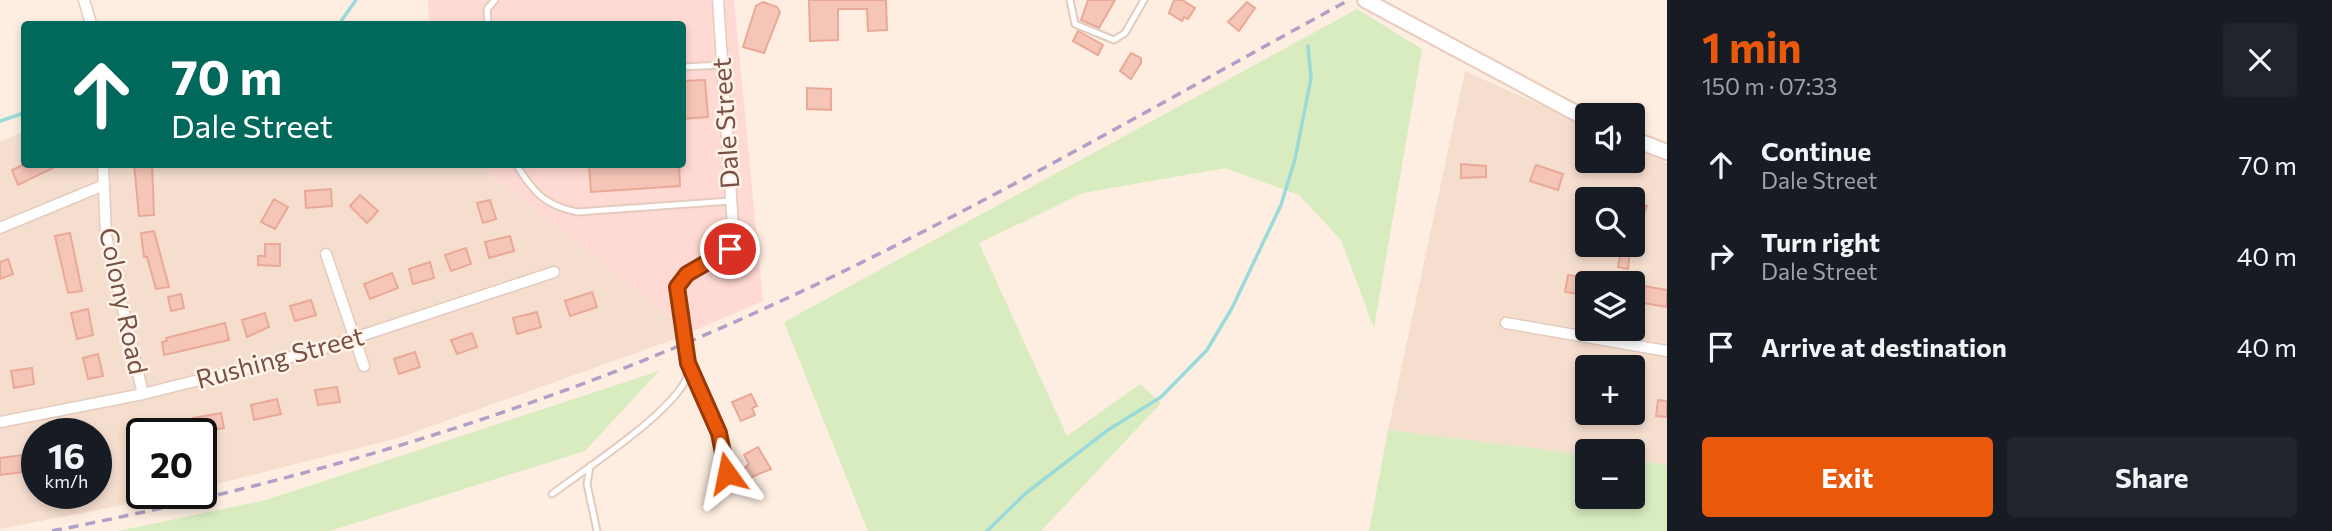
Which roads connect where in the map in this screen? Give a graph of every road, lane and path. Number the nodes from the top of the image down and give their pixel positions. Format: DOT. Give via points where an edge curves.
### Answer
graph roads {
  1 [pos="84,0"];
  2 [pos="495,0"];
  3 [pos="718,0"];
  4 [pos="1070,0"];
  5 [pos="1144,0"];
  6 [pos="1365,0"];
  7 [pos="90,21"];
  8 [pos="488,21"];
  9 [pos="722,65"];
  10 [pos="686,67"];
  11 [pos="1575,113"];
  12 [pos="1645,144"];
  13 [pos="1667,152"];
  14 [pos="103,168"];
  15 [pos="518,168"];
  16 [pos="104,185"];
  17 [pos="731,201"];
  18 [pos="0,228"];
  19 [pos="730,249"];
  20 [pos="326,254"];
  21 [pos="554,272"];
  22 [pos="1506,323"];
  23 [pos="355,338"];
  24 [pos="1667,351"];
  25 [pos="688,363"];
  26 [pos="364,366"];
  27 [pos="143,394"];
  28 [pos="0,422"];
  29 [pos="590,466"];
  30 [pos="727,473"];
  31 [pos="552,494"];
  32 [pos="597,531"];
  1 -- 7 [label="street"];
  2 -- 8 [label="lane" via="487,9"];
  3 -- 9 [label="street, Dale Street"];
  4 -- 5 [label="lane" via="1074,24 1114,40 1125,33"];
  6 -- 11 [label="main road"];
  9 -- 10 [label="lane"];
  9 -- 17 [label="street, Dale Street"];
  12 -- 13 [label="main road"];
  14 -- 16 [label="street, Colony Road"];
  15 -- 17 [label="lane" via="530,187 554,207 577,212"];
  16 -- 18 [label="street"];
  16 -- 27 [label="street, Colony Road" via="106,236"];
  17 -- 19 [label="street, Dale Street"];
  19 -- 25 [label="lane, Dale Street" via="687,274 677,287"];
  20 -- 23 [label="street"];
  21 -- 23 [label="street, Rushing Street"];
  22 -- 24 [label="street"];
  23 -- 26 [label="street"];
  23 -- 27 [label="street, Rushing Street"];
  25 -- 29 [label="lane, Dale Street" via="688,376 675,396"];
  25 -- 30 [label="lane" via="719,433"];
  27 -- 28 [label="street, Rushing Street"];
  29 -- 31 [label="lane, Dale Street"];
  29 -- 32 [label="lane" via="587,484"];
}
